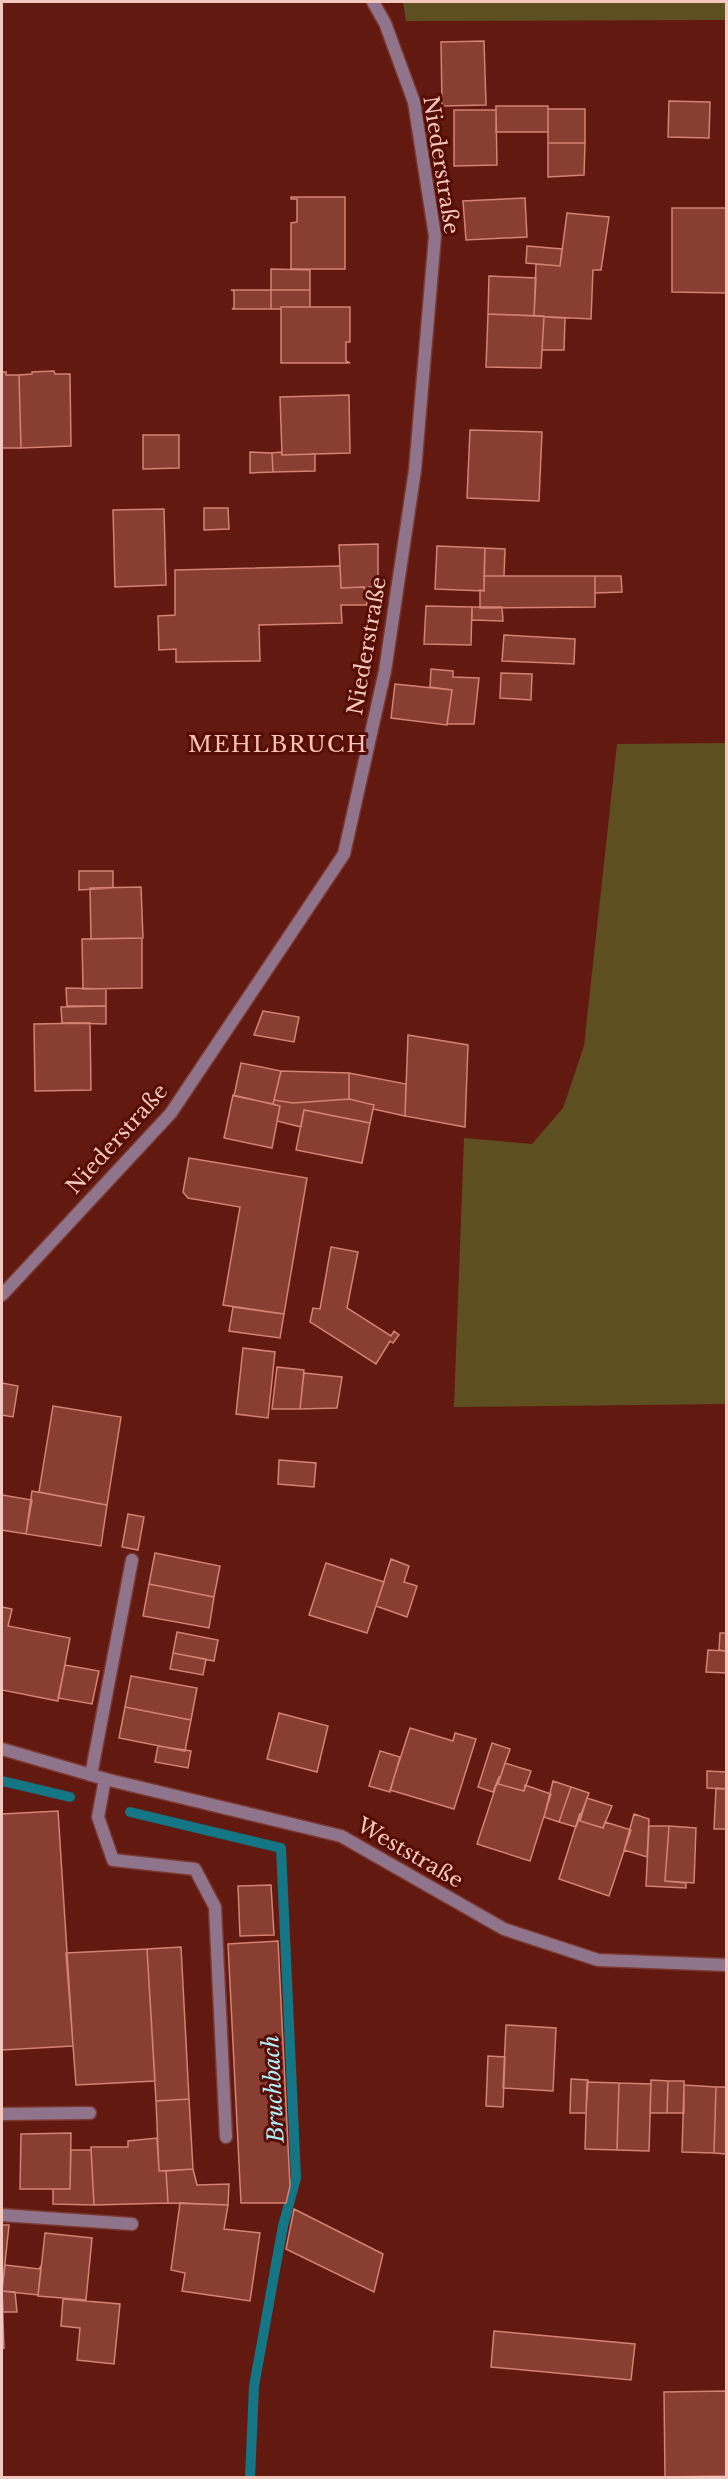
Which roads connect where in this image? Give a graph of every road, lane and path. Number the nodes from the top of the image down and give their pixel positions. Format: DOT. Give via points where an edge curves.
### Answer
graph roads {
  1 [pos="373,2"];
  2 [pos="2,1295"];
  3 [pos="132,1560"];
  4 [pos="2,1749"];
  5 [pos="91,1775"];
  6 [pos="105,1779"];
  7 [pos="726,1965"];
  8 [pos="90,2113"];
  9 [pos="2,2114"];
  10 [pos="226,2137"];
  11 [pos="2,2215"];
  12 [pos="132,2224"];
  1 -- 2 [label="street, Niederstraße" via="385,23 414,102 435,236 415,470 387,660 344,854 171,1113"];
  3 -- 5 [label="street"];
  4 -- 5 [label="street, Weststraße"];
  5 -- 6 [label="street, Weststraße"];
  6 -- 7 [label="street, Weststraße" via="341,1836 504,1929 598,1960"];
  6 -- 10 [label="street" via="98,1817 113,1860 195,1869 215,1907"];
  8 -- 9 [label="street"];
  11 -- 12 [label="street"];
}
